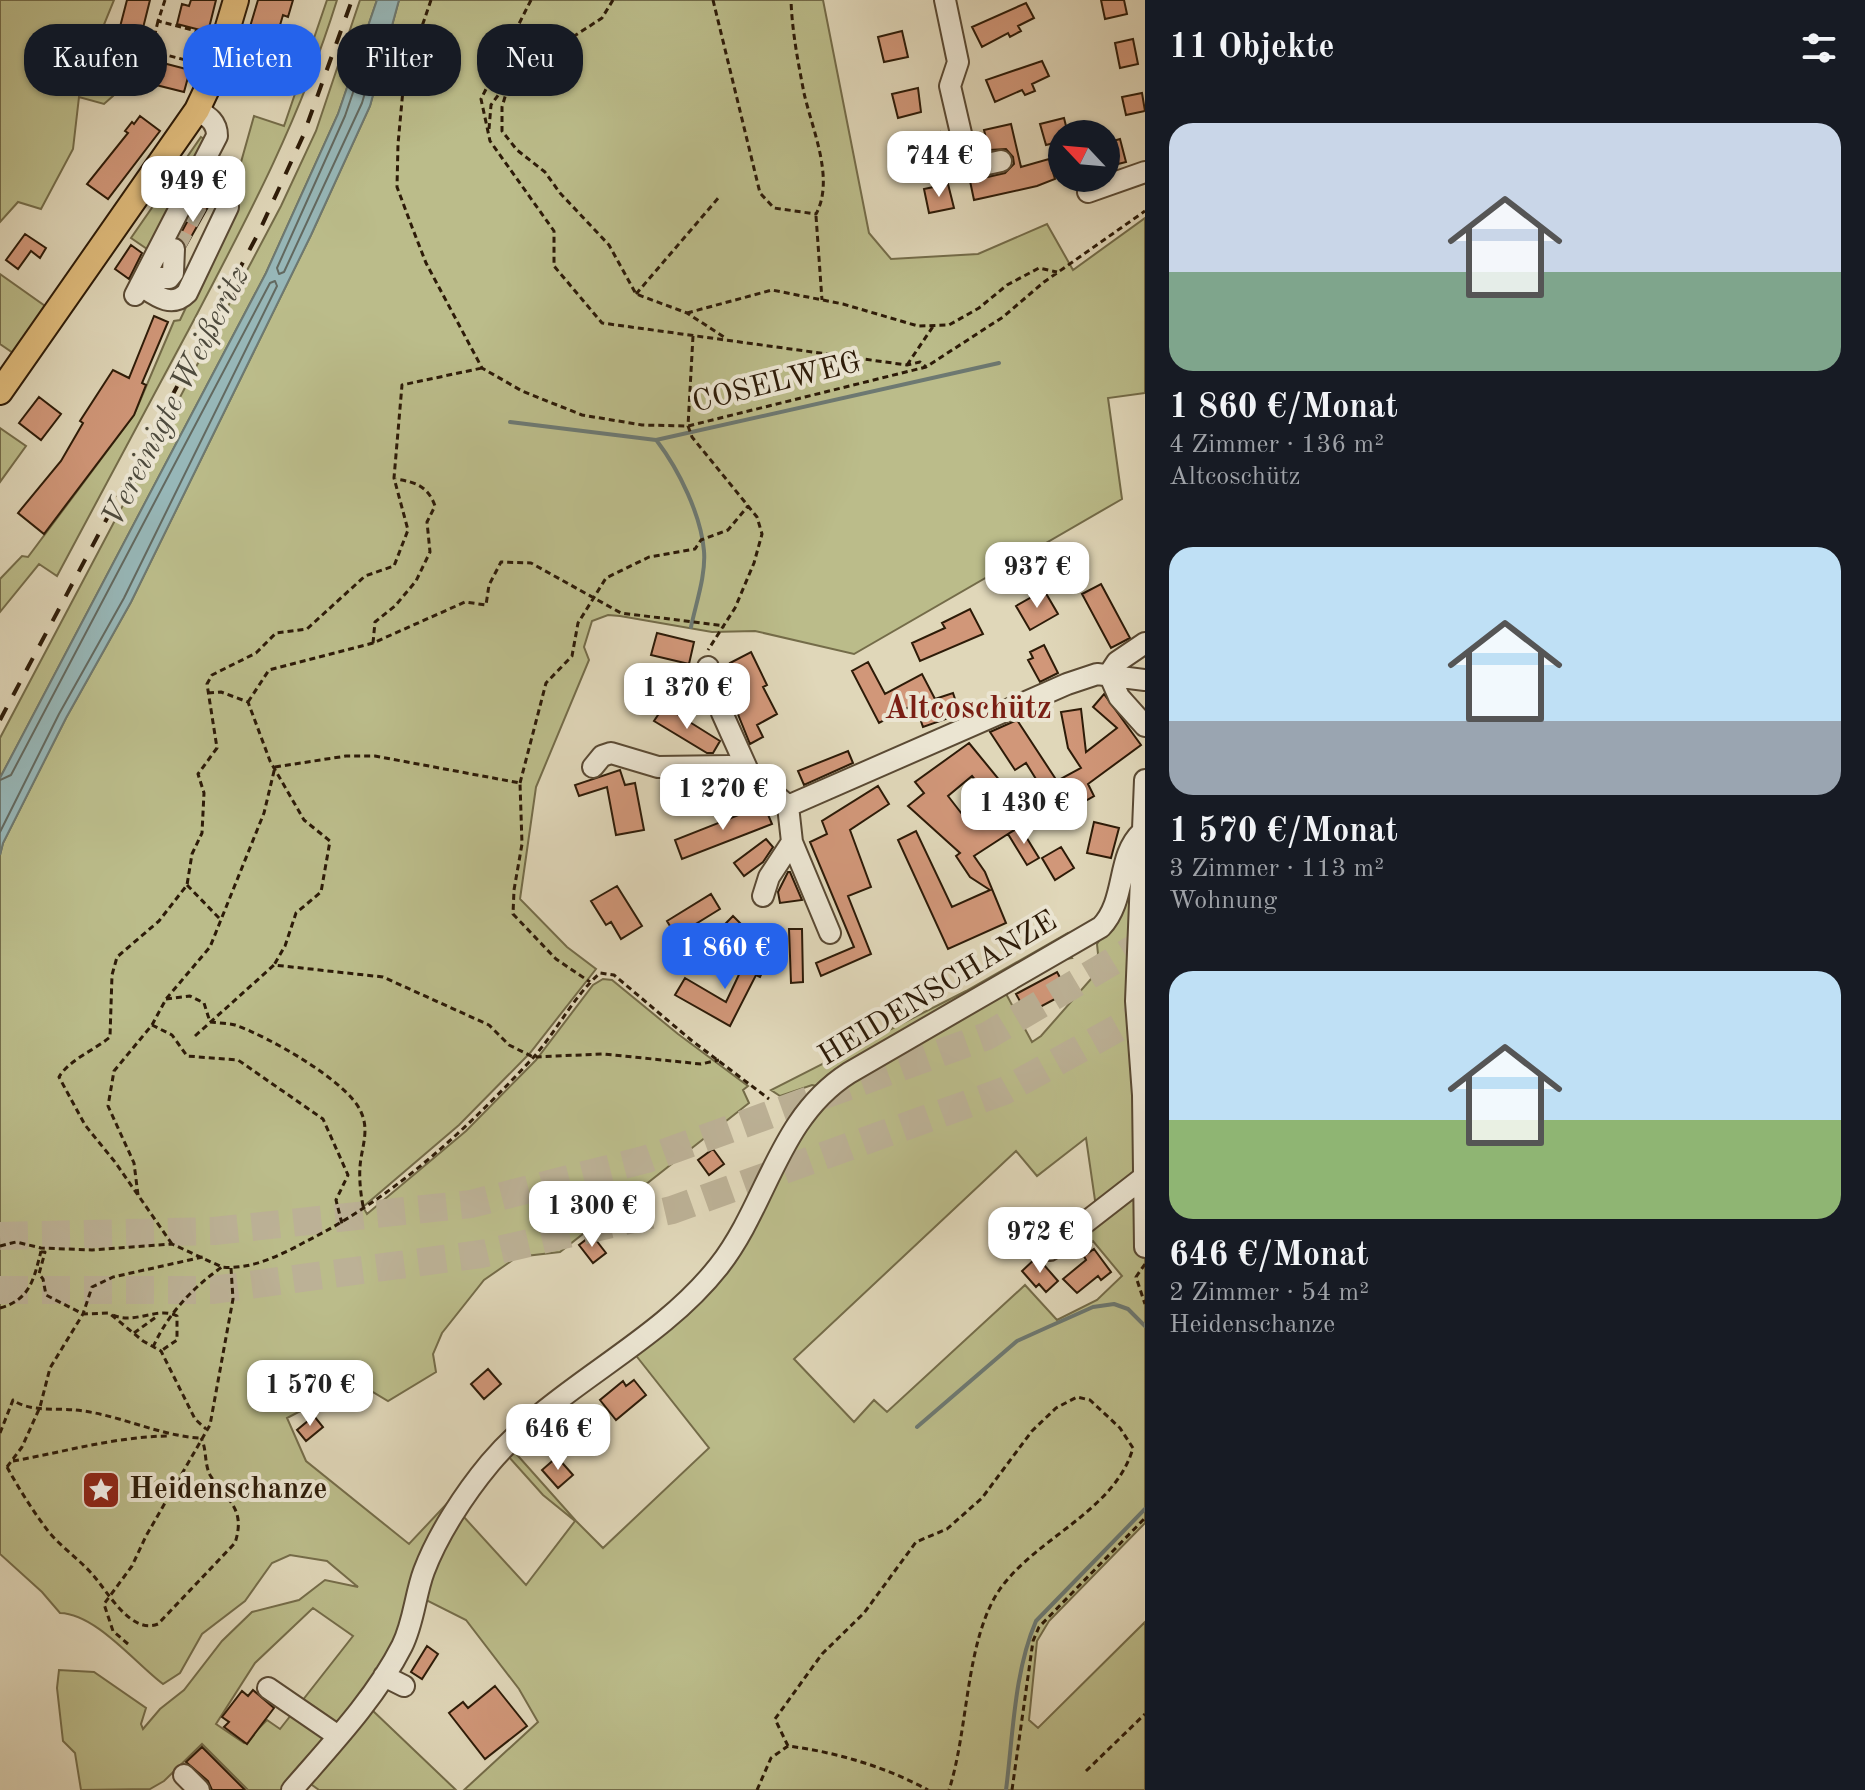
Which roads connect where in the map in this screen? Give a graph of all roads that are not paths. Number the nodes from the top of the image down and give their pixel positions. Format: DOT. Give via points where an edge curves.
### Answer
graph roads {
  1 [pos="236,0"];
  2 [pos="945,0"];
  3 [pos="197,110"];
  4 [pos="1001,161"];
  5 [pos="1145,172"];
  6 [pos="1120,181"];
  7 [pos="203,195"];
  8 [pos="174,249"];
  9 [pos="141,284"];
  10 [pos="0,392"];
  11 [pos="1145,643"];
  12 [pos="708,657"];
  13 [pos="1109,674"];
  14 [pos="1145,680"];
  15 [pos="1145,726"];
  16 [pos="593,767"];
  17 [pos="749,773"];
  18 [pos="1145,780"];
  19 [pos="788,806"];
  20 [pos="1142,832"];
  21 [pos="792,842"];
  22 [pos="763,896"];
  23 [pos="830,933"];
  24 [pos="1144,1092"];
  25 [pos="1144,1177"];
  26 [pos="1145,1247"];
  27 [pos="1050,1250"];
  28 [pos="509,1443"];
  29 [pos="483,1446"];
  30 [pos="384,1676"];
  31 [pos="404,1686"];
  32 [pos="268,1688"];
  33 [pos="338,1736"];
  34 [pos="184,1775"];
  35 [pos="199,1790"];
  36 [pos="292,1790"];
  1 -- 3 [label="main road"];
  2 -- 4 [label="street" via="958,62 950,86 969,168"];
  3 -- 9 [label="street" via="212,120 217,136"];
  3 -- 10 [label="main road"];
  5 -- 6 [label="street"];
  7 -- 9 [label="street" via="219,192 228,207 187,293 169,301"];
  8 -- 9 [label="street" via="169,278"];
  11 -- 13 [label="street"];
  12 -- 17 [label="street" via="726,723"];
  13 -- 14 [label="street"];
  13 -- 15 [label="street" via="1119,697"];
  13 -- 19 [label="street" via="1067,684"];
  16 -- 17 [label="street" via="611,753 658,767 729,766"];
  17 -- 19 [label="street"];
  18 -- 20 [label="street"];
  19 -- 21 [label="street"];
  20 -- 24 [label="street" via="1136,1001"];
  20 -- 28 [label="street, HEIDENSCHANZE" via="1133,840 1115,908 1101,927 822,1093 790,1133 743,1231 708,1279 646,1337"];
  21 -- 22 [label="street"];
  21 -- 23 [label="street"];
  24 -- 25 [label="street"];
  25 -- 26 [label="street"];
  25 -- 27 [label="street"];
  28 -- 29 [label="street"];
  28 -- 30 [label="street, HEIDENSCHANZE" via="476,1482 431,1554 404,1643"];
  30 -- 31 [label="street"];
  30 -- 33 [label="street, HEIDENSCHANZE"];
  32 -- 33 [label="street"];
  33 -- 36 [label="street, HEIDENSCHANZE"];
  34 -- 35 [label="street"];
}
